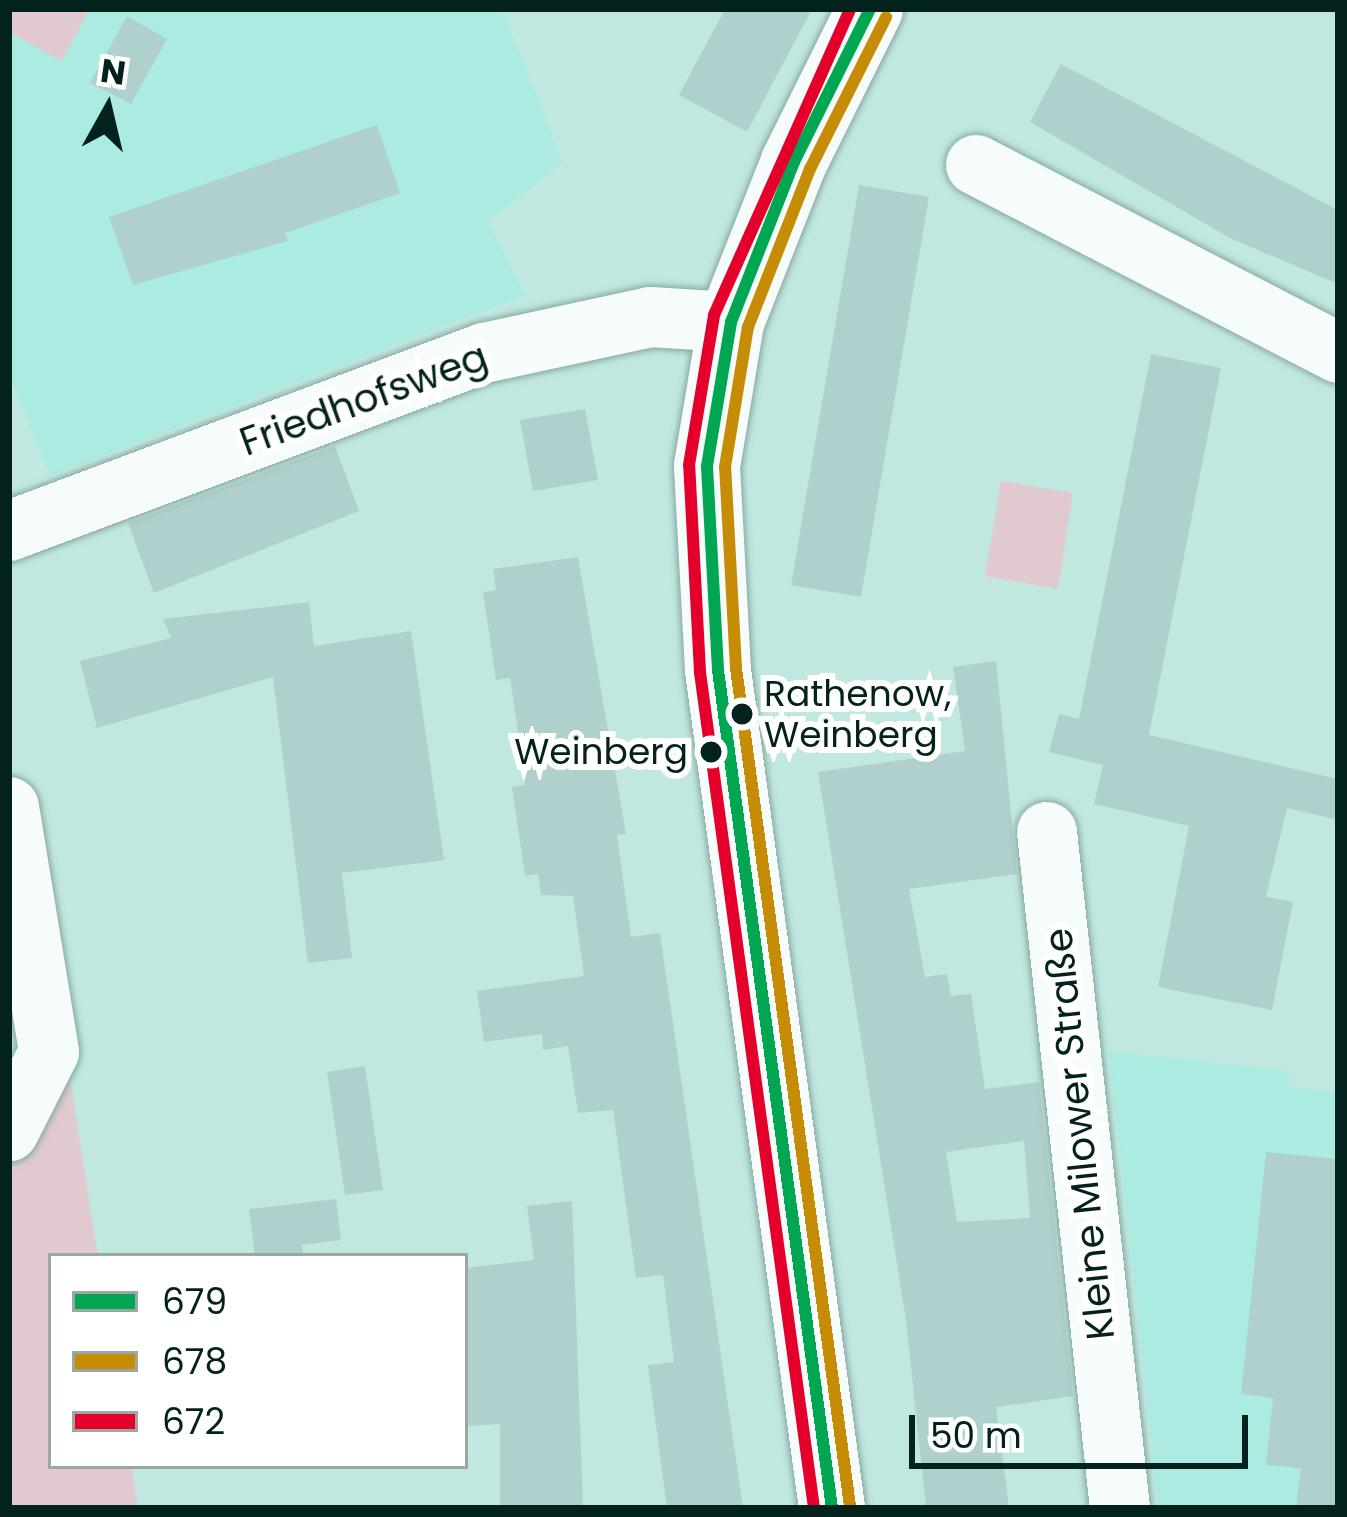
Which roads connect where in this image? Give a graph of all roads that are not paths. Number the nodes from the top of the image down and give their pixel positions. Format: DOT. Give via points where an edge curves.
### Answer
graph roads {
  1 [pos="871,9"];
  2 [pos="976,165"];
  3 [pos="730,322"];
  4 [pos="1338,353"];
  5 [pos="9,530"];
  6 [pos="9,807"];
  7 [pos="1047,832"];
  8 [pos="9,1131"];
  9 [pos="832,1508"];
  10 [pos="1120,1508"];
  1 -- 3 [label="main road" via="794,162"];
  2 -- 4 [label="street"];
  3 -- 5 [label="street, Friedhofsweg" via="650,316 484,353"];
  3 -- 9 [label="main road" via="706,466 718,670"];
  6 -- 8 [label="street" via="49,1052"];
  7 -- 10 [label="street, Kleine Milower Straße"];
}
